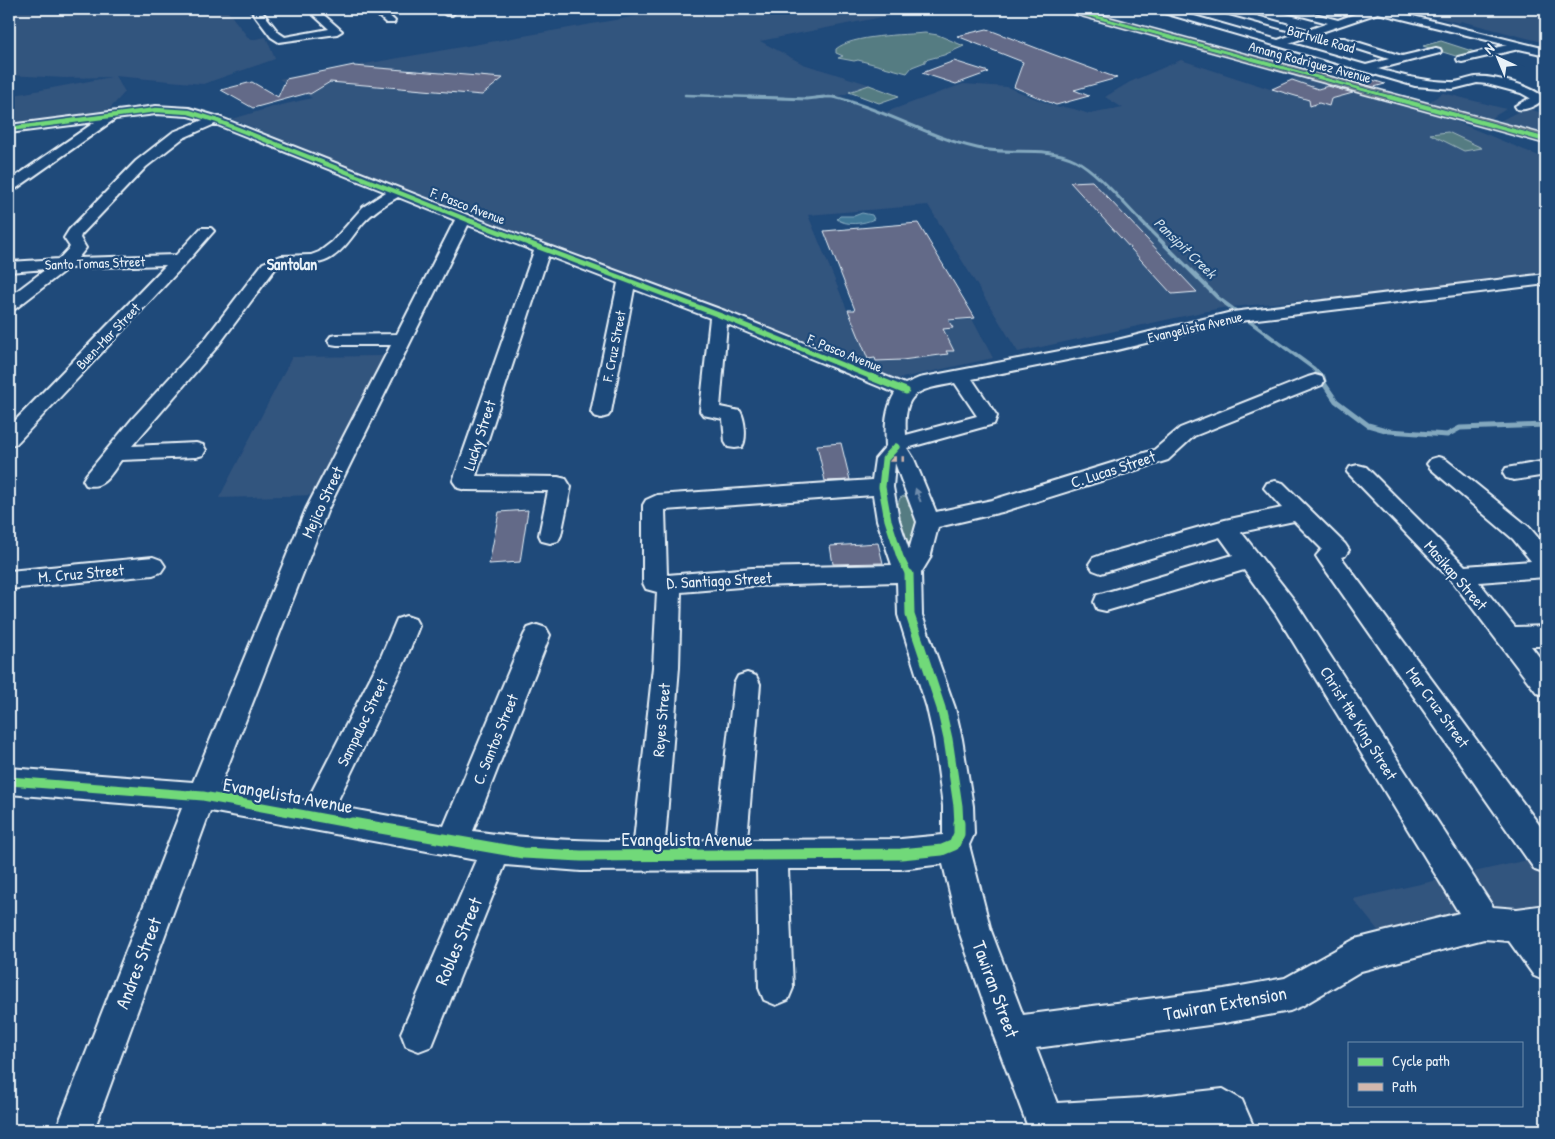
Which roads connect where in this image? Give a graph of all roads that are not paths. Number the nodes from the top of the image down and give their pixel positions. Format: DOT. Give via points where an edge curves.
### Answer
graph roads {
  1 [pos="254,9"];
  2 [pos="312,9"];
  3 [pos="376,9"];
  4 [pos="1067,9"];
  5 [pos="1160,9"];
  6 [pos="1221,9"];
  7 [pos="1286,9"];
  8 [pos="1374,10"];
  9 [pos="1349,14"];
  10 [pos="390,21"];
  11 [pos="1337,23"];
  12 [pos="1372,25"];
  13 [pos="1308,33"];
  14 [pos="1340,40"];
  15 [pos="1280,43"];
  16 [pos="1519,46"];
  17 [pos="1436,51"];
  18 [pos="1546,52"];
  19 [pos="1462,59"];
  20 [pos="1402,60"];
  21 [pos="1368,68"];
  22 [pos="1415,83"];
  23 [pos="1539,87"];
  24 [pos="1526,90"];
  25 [pos="1388,97"];
  26 [pos="1521,106"];
  27 [pos="116,114"];
  28 [pos="215,120"];
  29 [pos="9,129"];
  30 [pos="1546,140"];
  31 [pos="9,187"];
  32 [pos="398,192"];
  33 [pos="464,218"];
  34 [pos="206,231"];
  35 [pos="542,249"];
  36 [pos="180,260"];
  37 [pos="64,263"];
  38 [pos="9,267"];
  39 [pos="1546,279"];
  40 [pos="627,281"];
  41 [pos="9,305"];
  42 [pos="719,315"];
  43 [pos="404,339"];
  44 [pos="337,340"];
  45 [pos="960,376"];
  46 [pos="1315,381"];
  47 [pos="906,391"];
  48 [pos="601,412"];
  49 [pos="9,439"];
  50 [pos="735,442"];
  51 [pos="896,445"];
  52 [pos="196,450"];
  53 [pos="117,453"];
  54 [pos="1438,464"];
  55 [pos="1546,468"];
  56 [pos="1358,472"];
  57 [pos="1514,473"];
  58 [pos="94,480"];
  59 [pos="882,487"];
  60 [pos="1275,488"];
  61 [pos="1298,512"];
  62 [pos="928,522"];
  63 [pos="1226,528"];
  64 [pos="550,535"];
  65 [pos="1249,559"];
  66 [pos="1546,562"];
  67 [pos="1101,564"];
  68 [pos="153,566"];
  69 [pos="1546,568"];
  70 [pos="909,573"];
  71 [pos="1460,575"];
  72 [pos="9,580"];
  73 [pos="669,584"];
  74 [pos="1106,602"];
  75 [pos="406,626"];
  76 [pos="537,635"];
  77 [pos="1546,636"];
  78 [pos="1507,637"];
  79 [pos="747,684"];
  80 [pos="1546,685"];
  81 [pos="9,781"];
  82 [pos="203,796"];
  83 [pos="315,817"];
  84 [pos="453,842"];
  85 [pos="954,845"];
  86 [pos="496,849"];
  87 [pos="730,854"];
  88 [pos="648,855"];
  89 [pos="772,855"];
  90 [pos="1546,859"];
  91 [pos="1484,922"];
  92 [pos="1532,923"];
  93 [pos="1546,964"];
  94 [pos="776,988"];
  95 [pos="419,1033"];
  96 [pos="1011,1034"];
  97 [pos="1143,1124"];
  98 [pos="1047,1127"];
  99 [pos="75,1130"];
  100 [pos="1236,1130"];
  1 -- 2 [label="street" via="283,40 337,31"];
  3 -- 10 [label="street"];
  4 -- 25 [label="main road, Amang Rodriguez Avenue"];
  5 -- 15 [label="street, Bartville Road"];
  6 -- 13 [label="street"];
  7 -- 11 [label="street"];
  8 -- 9 [label="street"];
  8 -- 16 [label="street"];
  9 -- 11 [label="street"];
  9 -- 12 [label="street"];
  11 -- 13 [label="street"];
  13 -- 15 [label="street"];
  14 -- 20 [label="street"];
  15 -- 21 [label="street, Bartville Road"];
  16 -- 18 [label="street"];
  16 -- 19 [label="street"];
  17 -- 20 [label="street"];
  20 -- 21 [label="street"];
  21 -- 22 [label="street, Bartville Road"];
  22 -- 24 [label="street, Bartville Road" via="1452,86 1482,80"];
  22 -- 25 [label="street"];
  23 -- 24 [label="street"];
  24 -- 26 [label="street" via="1538,98"];
  25 -- 30 [label="main road, Amang Rodriguez Avenue"];
  27 -- 28 [label="street, F. Pasco Avenue" via="174,110"];
  27 -- 29 [label="street, F. Pasco Avenue"];
  27 -- 31 [label="street"];
  28 -- 32 [label="street, F. Pasco Avenue"];
  28 -- 37 [label="street" via="178,135 141,164 74,233 72,238 78,248"];
  32 -- 33 [label="street, F. Pasco Avenue"];
  32 -- 53 [label="street" via="367,210 326,255 309,261 279,261 269,266 212,343 139,423"];
  33 -- 35 [label="street, F. Pasco Avenue"];
  33 -- 43 [label="street, Mejico Street"];
  34 -- 36 [label="street, Buen-Mar Street"];
  35 -- 40 [label="street, F. Pasco Avenue"];
  35 -- 64 [label="street, Lucky Street" via="464,480 466,484 558,484"];
  36 -- 37 [label="street, Santo Tomas Street"];
  36 -- 49 [label="street, Buen-Mar Street"];
  37 -- 38 [label="street, Santo Tomas Street"];
  37 -- 41 [label="street"];
  39 -- 45 [label="street, Evangelista Avenue" via="1241,316 1118,345"];
  40 -- 42 [label="street, F. Pasco Avenue"];
  40 -- 48 [label="street, F. Cruz Street"];
  42 -- 47 [label="street, F. Pasco Avenue"];
  42 -- 50 [label="street" via="710,410 733,415"];
  43 -- 44 [label="street"];
  43 -- 82 [label="street, Mejico Street" via="317,509"];
  45 -- 47 [label="street, Evangelista Avenue" via="919,384"];
  45 -- 51 [label="street" via="987,420"];
  46 -- 62 [label="street, C. Lucas Street" via="1187,432 1161,455 994,507"];
  47 -- 51 [label="street" via="898,406"];
  51 -- 59 [label="street" via="885,459"];
  62 -- 51 [label="street, one-way"];
  52 -- 53 [label="street"];
  53 -- 58 [label="street"];
  54 -- 66 [label="street" via="1521,534"];
  55 -- 57 [label="street"];
  56 -- 71 [label="street, Masikap Street"];
  59 -- 70 [label="street" via="888,520"];
  59 -- 73 [label="street, D. Santiago Street" via="657,503 654,505 655,582"];
  60 -- 61 [label="street, Mar Cruz Street"];
  61 -- 63 [label="street"];
  61 -- 90 [label="street, Mar Cruz Street" via="1333,553"];
  62 -- 70 [label="street" via="918,558"];
  63 -- 65 [label="street, Christ the King Street"];
  63 -- 67 [label="street"];
  65 -- 74 [label="street"];
  65 -- 91 [label="street, Christ the King Street" via="1285,607"];
  68 -- 72 [label="street, M. Cruz Street"];
  69 -- 71 [label="street"];
  70 -- 73 [label="street, D. Santiago Street" via="752,577"];
  70 -- 85 [label="street" via="910,615 941,708 951,754 958,806 958,834"];
  71 -- 78 [label="street, Masikap Street"];
  73 -- 88 [label="street, Reyes Street" via="666,667"];
  75 -- 83 [label="street, Sampaloc Street"];
  76 -- 84 [label="street, C. Santos Street"];
  77 -- 78 [label="street"];
  78 -- 80 [label="street, Masikap Street"];
  79 -- 87 [label="street"];
  81 -- 82 [label="street, Evangelista Avenue"];
  82 -- 83 [label="street, Evangelista Avenue"];
  82 -- 99 [label="street, Andres Street" via="181,846"];
  83 -- 84 [label="street, Evangelista Avenue"];
  84 -- 86 [label="street, Evangelista Avenue"];
  85 -- 89 [label="street, Evangelista Avenue" via="942,850 902,854"];
  85 -- 96 [label="street, Tawiran Street" via="975,931"];
  86 -- 88 [label="street, Evangelista Avenue" via="582,856"];
  86 -- 95 [label="street, Robles Street"];
  87 -- 88 [label="street, Evangelista Avenue"];
  87 -- 89 [label="street, Evangelista Avenue"];
  89 -- 94 [label="street"];
  91 -- 92 [label="street, Tawiran Extension"];
  91 -- 96 [label="street, Tawiran Extension" via="1356,956 1290,994 1224,1006"];
  92 -- 93 [label="street"];
  96 -- 98 [label="street, Tawiran Street"];
  97 -- 98 [label="street"];
  97 -- 100 [label="street" via="1223,1108 1229,1113"];
}
